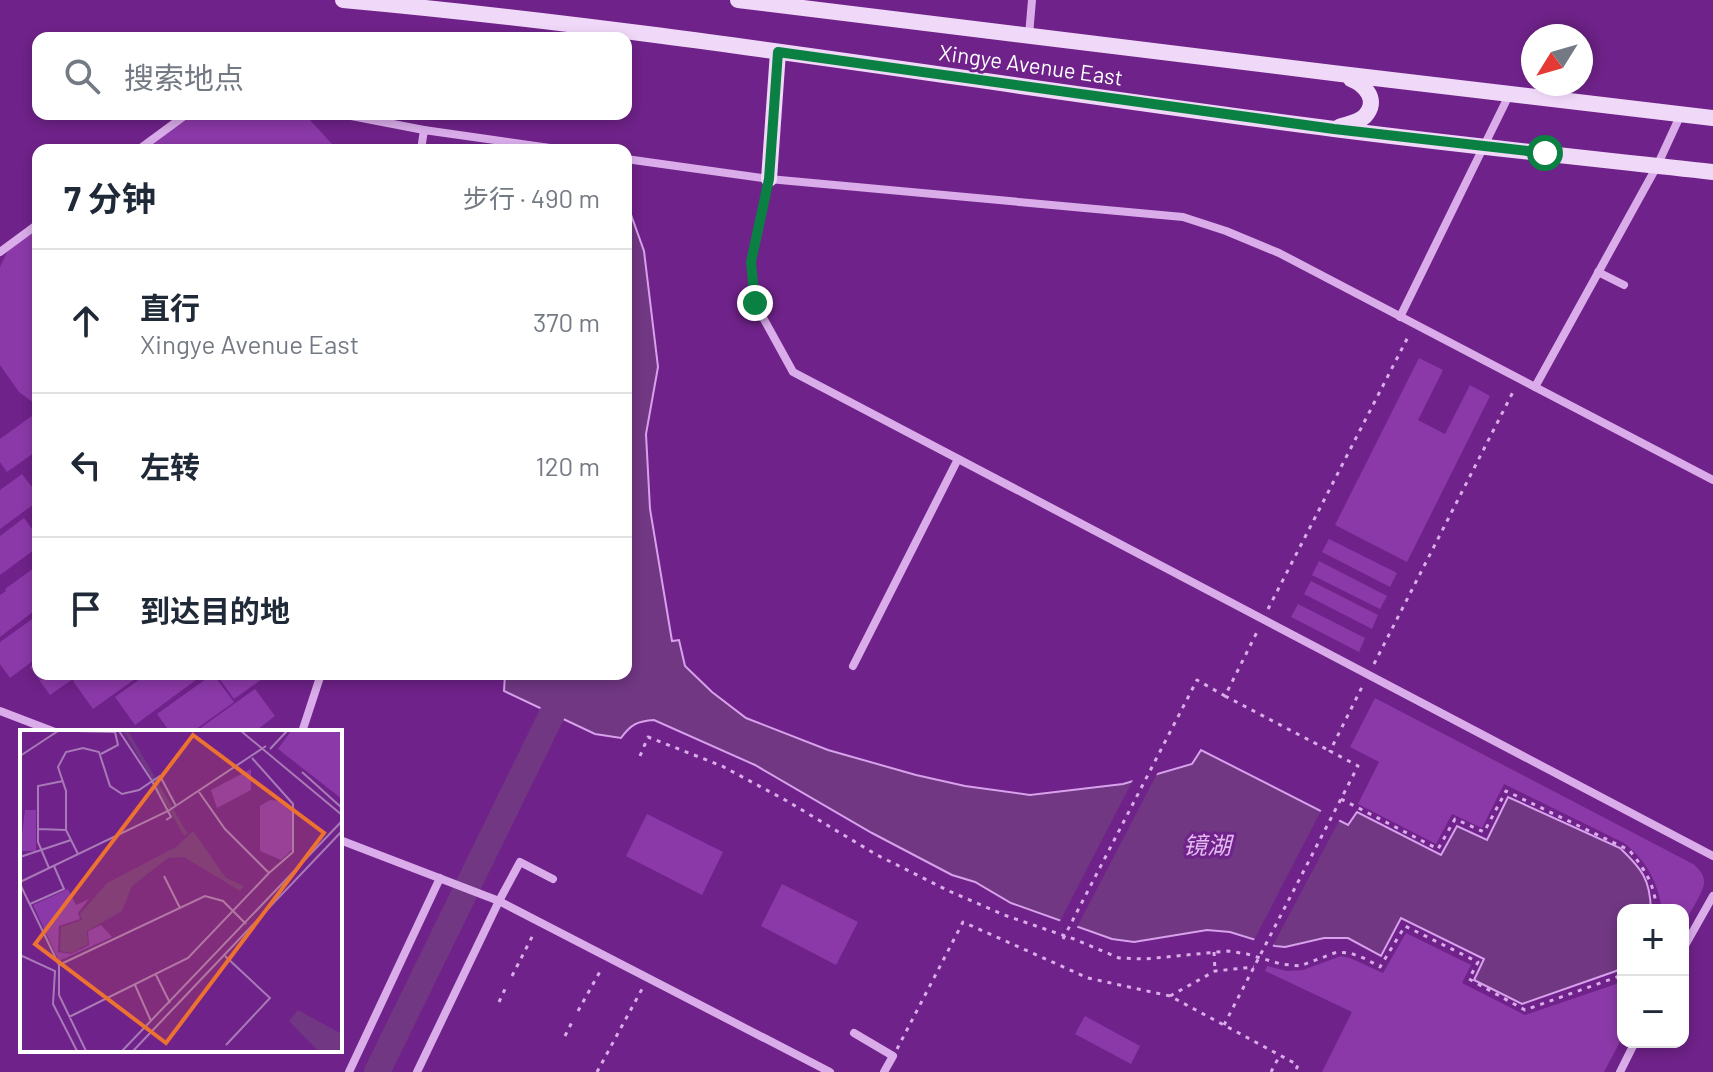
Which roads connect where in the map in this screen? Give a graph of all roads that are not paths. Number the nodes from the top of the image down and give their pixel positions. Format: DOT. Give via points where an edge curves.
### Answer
graph roads {
  1 [pos="343,0"];
  2 [pos="738,0"];
  3 [pos="1032,0"];
  4 [pos="627,32"];
  5 [pos="632,33"];
  6 [pos="1029,36"];
  7 [pos="778,52"];
  8 [pos="1341,74"];
  9 [pos="1509,94"];
  10 [pos="1681,114"];
  11 [pos="1713,118"];
  12 [pos="179,120"];
  13 [pos="372,120"];
  14 [pos="1334,129"];
  15 [pos="424,130"];
  16 [pos="146,144"];
  17 [pos="422,144"];
  18 [pos="522,144"];
  19 [pos="1485,146"];
  20 [pos="632,160"];
  21 [pos="1657,166"];
  22 [pos="1713,172"];
  23 [pos="769,179"];
  24 [pos="32,228"];
  25 [pos="0,252"];
  26 [pos="1598,272"];
  27 [pos="1624,285"];
  28 [pos="1400,317"];
  29 [pos="1535,387"];
  30 [pos="958,459"];
  31 [pos="1713,480"];
  32 [pos="853,666"];
  33 [pos="319,680"];
  34 [pos="0,711"];
  35 [pos="50,730"];
  36 [pos="303,730"];
  37 [pos="342,841"];
  38 [pos="1713,856"];
  39 [pos="440,878"];
  40 [pos="553,879"];
  41 [pos="1713,896"];
  42 [pos="499,901"];
  43 [pos="1689,938"];
  44 [pos="854,1033"];
  45 [pos="1632,1048"];
  46 [pos="349,1072"];
  47 [pos="417,1072"];
  48 [pos="830,1072"];
  49 [pos="884,1072"];
  50 [pos="1620,1072"];
  1 -- 4 [label="main road, Xingye Avenue East"];
  2 -- 6 [label="main road, Xingye Avenue East"];
  3 -- 6 [label="street"];
  5 -- 7 [label="main road, Xingye Avenue East"];
  6 -- 8 [label="main road, Xingye Avenue East"];
  7 -- 14 [label="main road, Xingye Avenue East"];
  7 -- 23 [label="main road"];
  8 -- 9 [label="main road, Xingye Avenue East"];
  8 -- 14 [label="main road" via="1363,85 1371,103 1361,120"];
  9 -- 10 [label="main road, Xingye Avenue East"];
  9 -- 19 [label="street"];
  10 -- 11 [label="main road, Xingye Avenue East"];
  10 -- 21 [label="street"];
  12 -- 16 [label="street"];
  13 -- 15 [label="street"];
  14 -- 19 [label="main road, Xingye Avenue East"];
  15 -- 17 [label="street"];
  15 -- 18 [label="street"];
  19 -- 21 [label="main road, Xingye Avenue East"];
  19 -- 28 [label="street"];
  20 -- 23 [label="street"];
  21 -- 22 [label="main road, Xingye Avenue East"];
  21 -- 26 [label="street"];
  23 -- 28 [label="street" via="1183,217 1279,253"];
  23 -- 30 [label="street" via="751,262 755,303 793,372"];
  24 -- 25 [label="street"];
  26 -- 27 [label="street"];
  26 -- 29 [label="street"];
  28 -- 29 [label="street"];
  29 -- 31 [label="street"];
  30 -- 32 [label="street"];
  30 -- 38 [label="street"];
  33 -- 36 [label="street"];
  34 -- 35 [label="street"];
  37 -- 39 [label="street"];
  39 -- 42 [label="street"];
  39 -- 46 [label="street"];
  40 -- 42 [label="street" via="520,862"];
  41 -- 43 [label="street"];
  42 -- 47 [label="street"];
  42 -- 48 [label="street"];
  44 -- 49 [label="street" via="893,1056"];
  45 -- 50 [label="street"];
}
